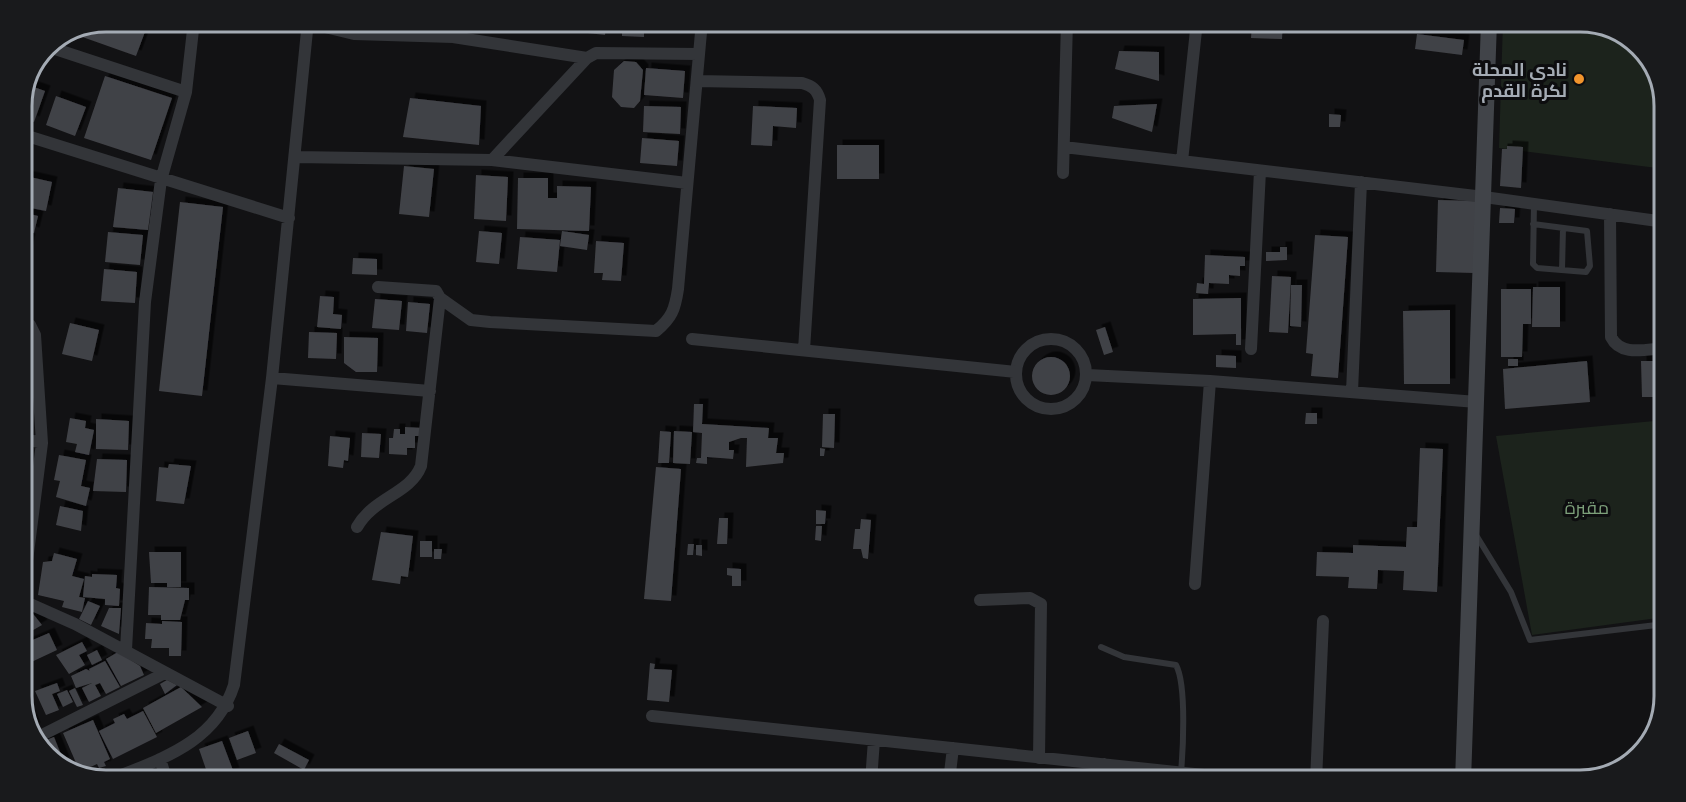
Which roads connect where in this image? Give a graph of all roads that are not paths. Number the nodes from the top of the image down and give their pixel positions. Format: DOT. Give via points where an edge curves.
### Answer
graph roads {
  1 [pos="193,32"];
  2 [pos="304,32"];
  3 [pos="346,32"];
  4 [pos="701,32"];
  5 [pos="1067,32"];
  6 [pos="1196,32"];
  7 [pos="1489,32"];
  8 [pos="57,50"];
  9 [pos="699,54"];
  10 [pos="587,58"];
  11 [pos="697,81"];
  12 [pos="186,93"];
  13 [pos="32,138"];
  14 [pos="1064,147"];
  15 [pos="295,157"];
  16 [pos="492,160"];
  17 [pos="1182,161"];
  18 [pos="1260,171"];
  19 [pos="1064,173"];
  20 [pos="161,180"];
  21 [pos="1361,182"];
  22 [pos="687,183"];
  23 [pos="1484,197"];
  24 [pos="1534,204"];
  25 [pos="1610,214"];
  26 [pos="289,218"];
  27 [pos="1654,220"];
  28 [pos="1533,224"];
  29 [pos="1563,228"];
  30 [pos="1562,270"];
  31 [pos="378,287"];
  32 [pos="440,298"];
  33 [pos="32,329"];
  34 [pos="693,339"];
  35 [pos="1251,349"];
  36 [pos="1654,349"];
  37 [pos="804,350"];
  38 [pos="1016,372"];
  39 [pos="1087,375"];
  40 [pos="272,378"];
  41 [pos="1210,381"];
  42 [pos="430,391"];
  43 [pos="1352,392"];
  44 [pos="1477,402"];
  45 [pos="32,441"];
  46 [pos="42,443"];
  47 [pos="32,522"];
  48 [pos="357,527"];
  49 [pos="1472,529"];
  50 [pos="1195,584"];
  51 [pos="980,600"];
  52 [pos="32,605"];
  53 [pos="1323,621"];
  54 [pos="1654,625"];
  55 [pos="1101,647"];
  56 [pos="126,650"];
  57 [pos="165,673"];
  58 [pos="228,706"];
  59 [pos="652,716"];
  60 [pos="42,735"];
  61 [pos="874,740"];
  62 [pos="953,748"];
  63 [pos="1039,758"];
  64 [pos="160,759"];
  65 [pos="1104,764"];
  66 [pos="134,770"];
  67 [pos="164,770"];
  68 [pos="872,770"];
  69 [pos="951,770"];
  70 [pos="1103,770"];
  71 [pos="1139,770"];
  72 [pos="1180,770"];
  73 [pos="1316,770"];
  74 [pos="1463,770"];
  1 -- 12 [label="street"];
  2 -- 15 [label="street"];
  3 -- 10 [label="street" via="473,40"];
  4 -- 9 [label="street"];
  5 -- 14 [label="street"];
  6 -- 17 [label="street"];
  7 -- 23 [label="street"];
  8 -- 12 [label="street"];
  9 -- 10 [label="street" via="606,51"];
  9 -- 11 [label="street"];
  10 -- 16 [label="street"];
  11 -- 22 [label="street"];
  11 -- 37 [label="street" via="802,83 818,92"];
  12 -- 20 [label="street"];
  13 -- 20 [label="street"];
  14 -- 17 [label="street"];
  14 -- 19 [label="street"];
  15 -- 16 [label="street"];
  15 -- 26 [label="street"];
  16 -- 22 [label="street"];
  17 -- 18 [label="street"];
  18 -- 21 [label="street"];
  18 -- 35 [label="street"];
  20 -- 26 [label="street"];
  20 -- 56 [label="street" via="146,302"];
  21 -- 23 [label="street"];
  21 -- 43 [label="street"];
  22 -- 32 [label="street" via="674,313 656,331 471,320"];
  23 -- 24 [label="street"];
  23 -- 44 [label="street"];
  24 -- 25 [label="street"];
  24 -- 28 [label="lane"];
  25 -- 27 [label="street"];
  25 -- 36 [label="street" via="1611,337 1626,350"];
  26 -- 40 [label="street"];
  28 -- 29 [label="lane"];
  28 -- 30 [label="lane" via="1533,264 1537,268"];
  29 -- 30 [label="lane"];
  29 -- 30 [label="lane" via="1587,231 1590,266 1586,272"];
  31 -- 32 [label="street" via="426,289 436,291"];
  32 -- 42 [label="street"];
  33 -- 46 [label="street"];
  34 -- 37 [label="street"];
  37 -- 38 [label="street"];
  38 -- 39 [label="street" via="1018,361 1032,345 1053,339 1073,346 1086,364"];
  38 -- 39 [label="street" via="1021,394 1039,408 1050,410 1061,409 1080,396"];
  39 -- 41 [label="street"];
  40 -- 42 [label="street"];
  40 -- 58 [label="street" via="234,685"];
  41 -- 43 [label="street"];
  41 -- 50 [label="street"];
  42 -- 48 [label="street" via="417,475 411,483 378,502"];
  43 -- 44 [label="street"];
  44 -- 49 [label="street"];
  45 -- 46 [label="street"];
  46 -- 47 [label="street"];
  49 -- 54 [label="lane" via="1511,592 1530,640"];
  49 -- 74 [label="street"];
  51 -- 63 [label="street" via="1030,598 1041,604"];
  52 -- 56 [label="street"];
  53 -- 73 [label="street"];
  55 -- 72 [label="lane" via="1124,657 1176,665 1181,674"];
  56 -- 57 [label="street"];
  57 -- 58 [label="street"];
  57 -- 60 [label="street"];
  58 -- 64 [label="street" via="212,727"];
  59 -- 61 [label="street"];
  61 -- 62 [label="street"];
  61 -- 68 [label="street"];
  62 -- 63 [label="street"];
  62 -- 69 [label="street"];
  63 -- 65 [label="street"];
  64 -- 66 [label="street"];
  64 -- 67 [label="street"];
  65 -- 70 [label="street"];
  65 -- 71 [label="street"];
}
